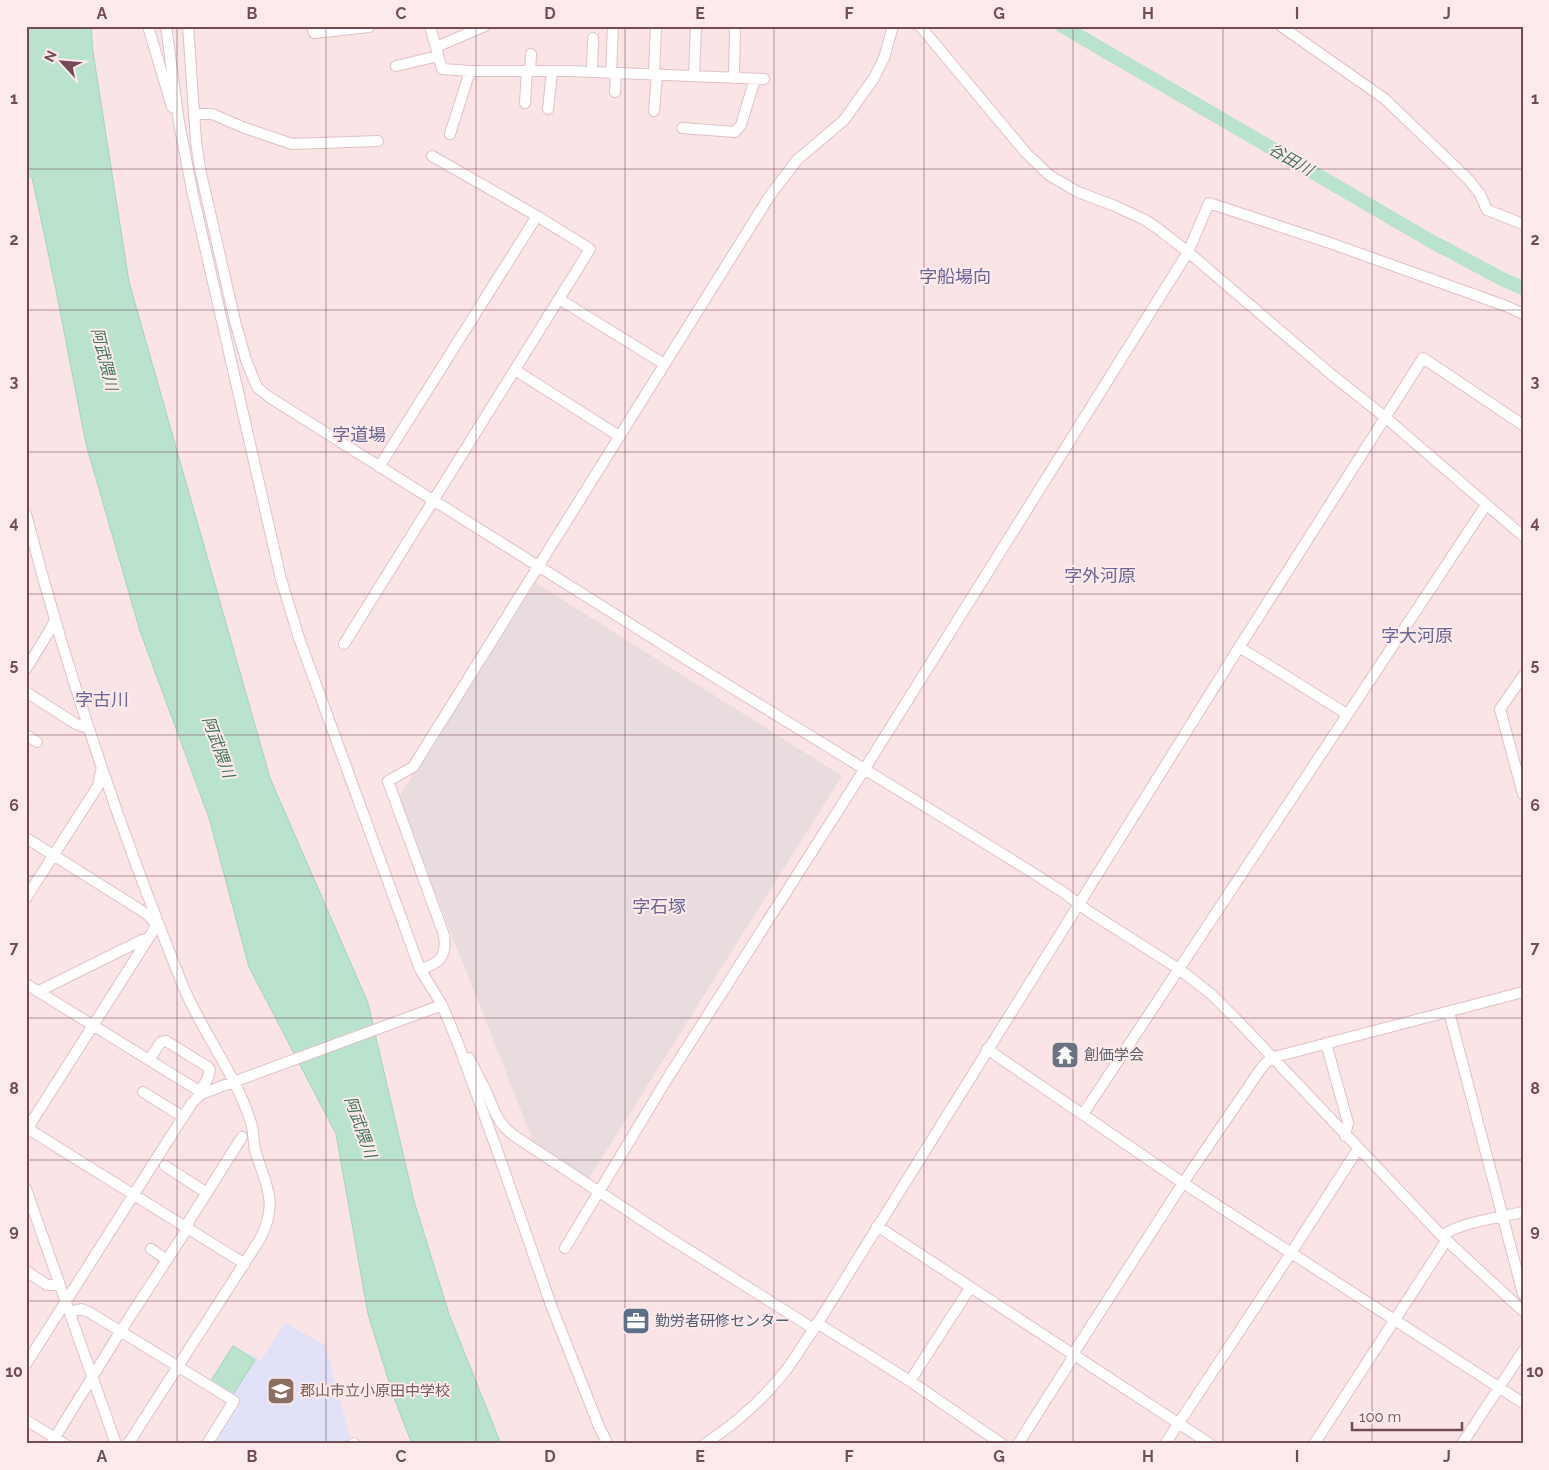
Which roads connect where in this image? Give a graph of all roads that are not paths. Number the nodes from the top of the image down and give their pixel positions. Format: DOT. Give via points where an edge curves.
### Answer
graph roads {
  1 [pos="148,26"];
  2 [pos="166,26"];
  3 [pos="188,26"];
  4 [pos="312,26"];
  5 [pos="430,26"];
  6 [pos="485,26"];
  7 [pos="613,26"];
  8 [pos="656,26"];
  9 [pos="696,26"];
  10 [pos="735,26"];
  11 [pos="893,26"];
  12 [pos="920,26"];
  13 [pos="1281,26"];
  14 [pos="369,27"];
  15 [pos="338,29"];
  16 [pos="594,38"];
  17 [pos="437,51"];
  18 [pos="531,54"];
  19 [pos="396,66"];
  20 [pos="470,71"];
  21 [pos="529,71"];
  22 [pos="552,71"];
  23 [pos="592,72"];
  24 [pos="613,73"];
  25 [pos="655,75"];
  26 [pos="694,76"];
  27 [pos="734,78"];
  28 [pos="615,92"];
  29 [pos="525,102"];
  30 [pos="548,109"];
  31 [pos="654,111"];
  32 [pos="194,114"];
  33 [pos="178,115"];
  34 [pos="682,128"];
  35 [pos="450,134"];
  36 [pos="378,141"];
  37 [pos="432,156"];
  38 [pos="537,216"];
  39 [pos="1523,224"];
  40 [pos="1188,252"];
  41 [pos="559,299"];
  42 [pos="1523,314"];
  43 [pos="664,364"];
  44 [pos="515,370"];
  45 [pos="1384,417"];
  46 [pos="1523,425"];
  47 [pos="619,436"];
  48 [pos="380,467"];
  49 [pos="433,500"];
  50 [pos="1486,505"];
  51 [pos="26,514"];
  52 [pos="1523,536"];
  53 [pos="31,549"];
  54 [pos="538,566"];
  55 [pos="55,620"];
  56 [pos="344,644"];
  57 [pos="1239,646"];
  58 [pos="26,669"];
  59 [pos="1523,676"];
  60 [pos="26,692"];
  61 [pos="1348,714"];
  62 [pos="88,728"];
  63 [pos="26,736"];
  64 [pos="37,742"];
  65 [pos="102,770"];
  66 [pos="864,770"];
  67 [pos="1523,794"];
  68 [pos="26,838"];
  69 [pos="53,855"];
  70 [pos="26,898"];
  71 [pos="1078,903"];
  72 [pos="158,926"];
  73 [pos="148,939"];
  74 [pos="420,969"];
  75 [pos="1179,969"];
  76 [pos="26,984"];
  77 [pos="39,991"];
  78 [pos="1523,992"];
  79 [pos="439,1006"];
  80 [pos="1449,1012"];
  81 [pos="93,1024"];
  82 [pos="457,1041"];
  83 [pos="1326,1043"];
  84 [pos="987,1049"];
  85 [pos="1271,1058"];
  86 [pos="149,1060"];
  87 [pos="239,1080"];
  88 [pos="143,1092"];
  89 [pos="200,1093"];
  90 [pos="1083,1114"];
  91 [pos="183,1117"];
  92 [pos="27,1127"];
  93 [pos="1346,1136"];
  94 [pos="242,1138"];
  95 [pos="1358,1149"];
  96 [pos="165,1166"];
  97 [pos="1183,1183"];
  98 [pos="26,1189"];
  99 [pos="600,1191"];
  100 [pos="207,1193"];
  101 [pos="133,1196"];
  102 [pos="1523,1212"];
  103 [pos="1503,1217"];
  104 [pos="876,1226"];
  105 [pos="187,1229"];
  106 [pos="1444,1239"];
  107 [pos="565,1248"];
  108 [pos="151,1249"];
  109 [pos="1291,1253"];
  110 [pos="167,1260"];
  111 [pos="244,1264"];
  112 [pos="26,1272"];
  113 [pos="60,1285"];
  114 [pos="970,1288"];
  115 [pos="1523,1294"];
  116 [pos="66,1301"];
  117 [pos="1523,1311"];
  118 [pos="70,1312"];
  119 [pos="1394,1320"];
  120 [pos="815,1326"];
  121 [pos="120,1332"];
  122 [pos="1523,1352"];
  123 [pos="1073,1354"];
  124 [pos="26,1364"];
  125 [pos="178,1368"];
  126 [pos="94,1377"];
  127 [pos="910,1381"];
  128 [pos="1499,1388"];
  129 [pos="1523,1403"];
  130 [pos="26,1420"];
  131 [pos="1178,1424"];
  132 [pos="53,1441"];
  133 [pos="65,1444"];
  134 [pos="116,1444"];
  135 [pos="128,1444"];
  136 [pos="207,1444"];
  137 [pos="608,1444"];
  138 [pos="705,1444"];
  139 [pos="1002,1444"];
  140 [pos="1018,1444"];
  141 [pos="1165,1444"];
  142 [pos="1210,1444"];
  143 [pos="1314,1444"];
  144 [pos="1462,1444"];
  1 -- 33 [label="street" via="172,109"];
  2 -- 33 [label="street"];
  3 -- 32 [label="street"];
  4 -- 15 [label="street" via="314,33"];
  5 -- 17 [label="street"];
  6 -- 17 [label="street"];
  7 -- 24 [label="street"];
  8 -- 25 [label="street"];
  9 -- 26 [label="street"];
  10 -- 27 [label="street"];
  11 -- 43 [label="street" via="884,58 870,84 844,120 785,173"];
  12 -- 40 [label="street" via="1026,153 1049,175 1078,192 1145,220"];
  13 -- 39 [label="street" via="1384,99 1469,180 1487,210"];
  14 -- 15 [label="street"];
  16 -- 23 [label="street"];
  17 -- 19 [label="street"];
  17 -- 20 [label="street" via="442,69"];
  18 -- 21 [label="street"];
  20 -- 21 [label="street"];
  20 -- 35 [label="street"];
  21 -- 22 [label="street"];
  21 -- 29 [label="street"];
  22 -- 23 [label="street"];
  22 -- 30 [label="street"];
  23 -- 24 [label="street"];
  24 -- 25 [label="street"];
  24 -- 28 [label="street"];
  25 -- 26 [label="street"];
  25 -- 31 [label="street"];
  26 -- 27 [label="street"];
  27 -- 34 [label="street" via="759,79 738,130"];
  32 -- 36 [label="street" via="212,114 292,144"];
  32 -- 48 [label="street" via="200,169 235,321 257,388"];
  33 -- 74 [label="street" via="193,195 280,579"];
  37 -- 38 [label="street"];
  38 -- 41 [label="street" via="590,249"];
  38 -- 48 [label="street"];
  40 -- 42 [label="street" via="1209,202"];
  40 -- 45 [label="street"];
  40 -- 66 [label="street"];
  41 -- 43 [label="street"];
  41 -- 44 [label="street"];
  43 -- 47 [label="street"];
  44 -- 47 [label="street"];
  44 -- 49 [label="street"];
  45 -- 46 [label="street" via="1423,358"];
  45 -- 50 [label="street"];
  45 -- 57 [label="street"];
  47 -- 54 [label="street"];
  48 -- 49 [label="street"];
  49 -- 54 [label="street"];
  49 -- 56 [label="street"];
  50 -- 52 [label="street"];
  50 -- 61 [label="street"];
  51 -- 53 [label="street"];
  53 -- 55 [label="street"];
  54 -- 66 [label="street"];
  54 -- 74 [label="street" via="413,767 388,781 446,946 443,956 433,965"];
  55 -- 58 [label="street"];
  55 -- 62 [label="street"];
  57 -- 61 [label="street"];
  57 -- 71 [label="street"];
  59 -- 67 [label="street" via="1500,709"];
  60 -- 62 [label="street" via="76,724"];
  61 -- 75 [label="street"];
  62 -- 65 [label="street"];
  63 -- 64 [label="street"];
  65 -- 69 [label="street" via="98,786"];
  65 -- 72 [label="street"];
  66 -- 71 [label="street" via="915,798"];
  66 -- 99 [label="street" via="667,1079"];
  68 -- 69 [label="street"];
  69 -- 70 [label="street"];
  69 -- 72 [label="street" via="139,909"];
  71 -- 75 [label="street"];
  71 -- 84 [label="street"];
  72 -- 73 [label="street"];
  72 -- 87 [label="street" via="194,1010"];
  73 -- 77 [label="street"];
  73 -- 81 [label="street"];
  74 -- 79 [label="street"];
  75 -- 85 [label="street" via="1211,994"];
  75 -- 90 [label="street"];
  76 -- 77 [label="street"];
  77 -- 81 [label="street"];
  78 -- 80 [label="street"];
  79 -- 82 [label="street"];
  79 -- 87 [label="street"];
  80 -- 83 [label="street"];
  80 -- 103 [label="street"];
  81 -- 86 [label="street"];
  81 -- 92 [label="street"];
  82 -- 99 [label="street" via="504,1128"];
  82 -- 137 [label="street" via="551,1305"];
  83 -- 85 [label="street"];
  83 -- 93 [label="street" via="1348,1123"];
  84 -- 90 [label="street"];
  84 -- 104 [label="street"];
  85 -- 93 [label="street"];
  85 -- 97 [label="street"];
  86 -- 89 [label="street"];
  86 -- 89 [label="street" via="161,1042 166,1041 208,1067 210,1070"];
  87 -- 89 [label="street"];
  87 -- 111 [label="street" via="271,1212 268,1224"];
  88 -- 91 [label="street"];
  89 -- 91 [label="street"];
  90 -- 97 [label="street"];
  91 -- 101 [label="street"];
  92 -- 101 [label="street"];
  93 -- 95 [label="street"];
  94 -- 100 [label="street"];
  95 -- 106 [label="street"];
  95 -- 109 [label="street"];
  96 -- 100 [label="street"];
  97 -- 109 [label="street"];
  97 -- 123 [label="street"];
  98 -- 113 [label="street"];
  99 -- 107 [label="street"];
  99 -- 120 [label="street" via="660,1232"];
  100 -- 105 [label="street"];
  101 -- 105 [label="street"];
  101 -- 116 [label="street"];
  102 -- 103 [label="street"];
  103 -- 106 [label="street" via="1448,1231"];
  103 -- 115 [label="street"];
  104 -- 114 [label="street"];
  104 -- 120 [label="street"];
  105 -- 110 [label="street"];
  105 -- 111 [label="street"];
  106 -- 117 [label="street"];
  106 -- 119 [label="street"];
  108 -- 110 [label="street"];
  109 -- 119 [label="street"];
  109 -- 131 [label="street"];
  110 -- 121 [label="street"];
  111 -- 125 [label="street"];
  112 -- 113 [label="street" via="47,1285"];
  113 -- 116 [label="street"];
  114 -- 123 [label="street"];
  114 -- 127 [label="street"];
  116 -- 118 [label="street"];
  116 -- 124 [label="street"];
  118 -- 121 [label="street" via="85,1310"];
  118 -- 126 [label="street"];
  119 -- 128 [label="street"];
  119 -- 143 [label="street"];
  120 -- 127 [label="street"];
  120 -- 138 [label="street" via="780,1379 729,1428"];
  121 -- 125 [label="street"];
  121 -- 126 [label="street"];
  122 -- 128 [label="street"];
  123 -- 131 [label="street"];
  123 -- 140 [label="street"];
  125 -- 135 [label="street"];
  125 -- 136 [label="street" via="234,1401"];
  126 -- 132 [label="street"];
  126 -- 134 [label="street"];
  127 -- 139 [label="street"];
  128 -- 129 [label="street"];
  128 -- 144 [label="street"];
  130 -- 132 [label="street"];
  131 -- 141 [label="street"];
  131 -- 142 [label="street"];
  132 -- 133 [label="street"];
}
